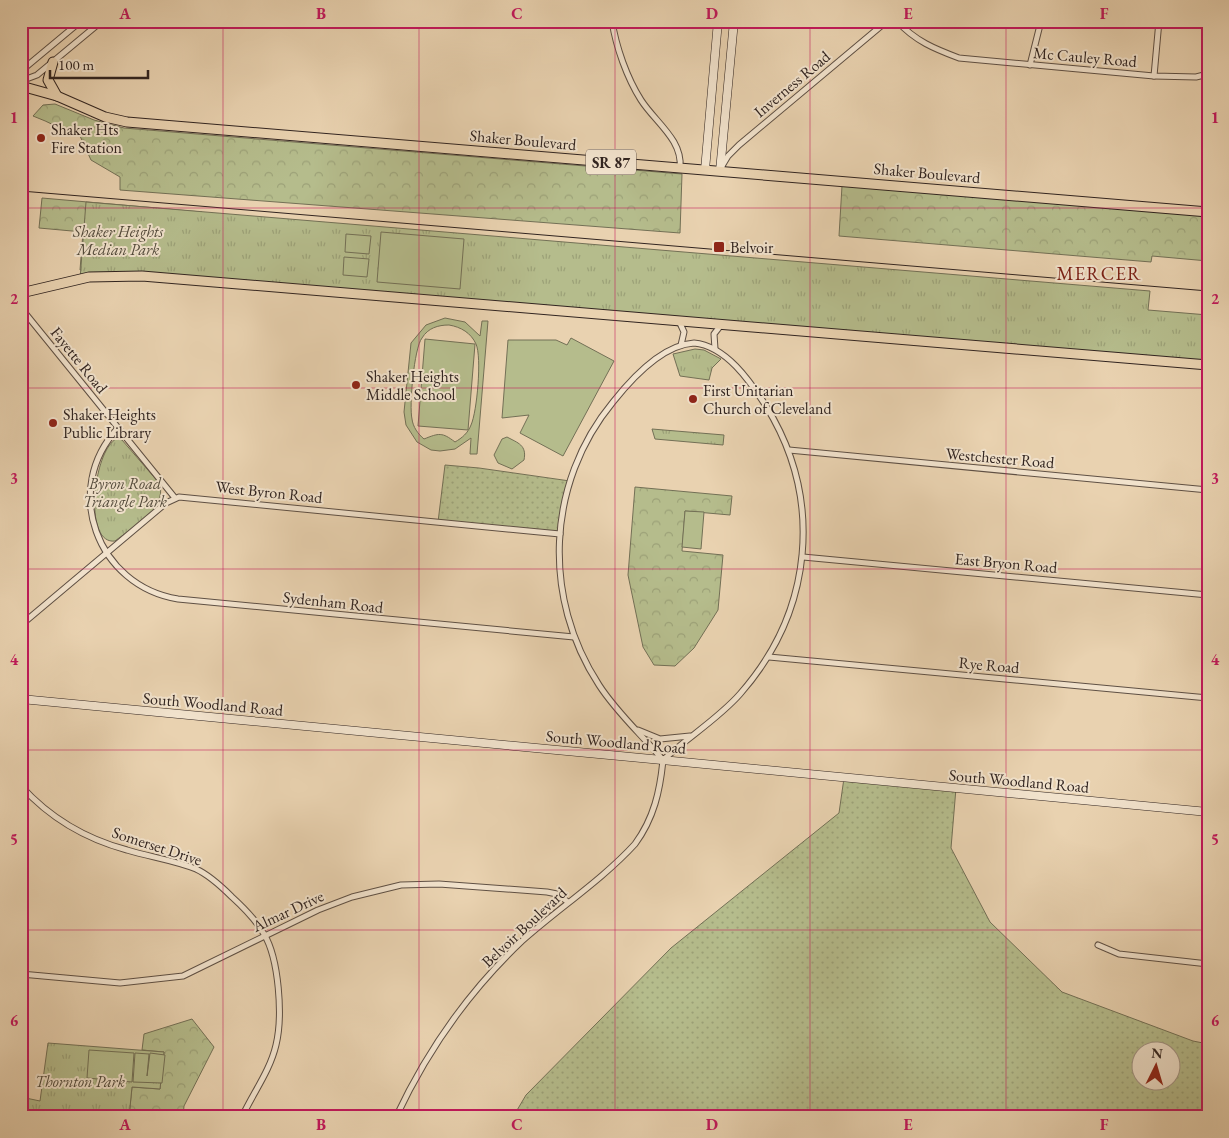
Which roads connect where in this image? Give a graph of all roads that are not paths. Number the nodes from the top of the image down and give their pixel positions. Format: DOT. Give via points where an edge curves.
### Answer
graph roads {
  1 [pos="81,21"];
  2 [pos="102,21"];
  3 [pos="596,21"];
  4 [pos="718,21"];
  5 [pos="734,21"];
  6 [pos="886,21"];
  7 [pos="897,21"];
  8 [pos="1041,21"];
  9 [pos="1159,21"];
  10 [pos="612,22"];
  11 [pos="53,62"];
  12 [pos="1030,65"];
  13 [pos="21,71"];
  14 [pos="1208,74"];
  15 [pos="1154,76"];
  16 [pos="21,81"];
  17 [pos="21,86"];
  18 [pos="57,96"];
  19 [pos="708,140"];
  20 [pos="723,142"];
  21 [pos="680,168"];
  22 [pos="705,170"];
  23 [pos="720,171"];
  24 [pos="1208,212"];
  25 [pos="21,293"];
  26 [pos="21,308"];
  27 [pos="679,320"];
  28 [pos="722,324"];
  29 [pos="681,345"];
  30 [pos="715,349"];
  31 [pos="1208,365"];
  32 [pos="118,428"];
  33 [pos="789,450"];
  34 [pos="1208,490"];
  35 [pos="175,498"];
  36 [pos="560,534"];
  37 [pos="106,554"];
  38 [pos="803,557"];
  39 [pos="1208,594"];
  40 [pos="21,625"];
  41 [pos="574,637"];
  42 [pos="769,657"];
  43 [pos="1208,698"];
  44 [pos="21,699"];
  45 [pos="637,730"];
  46 [pos="690,736"];
  47 [pos="663,760"];
  48 [pos="21,786"];
  49 [pos="1208,812"];
  50 [pos="568,902"];
  51 [pos="265,934"];
  52 [pos="1098,945"];
  53 [pos="1208,964"];
  54 [pos="21,974"];
  55 [pos="242,1117"];
  56 [pos="396,1117"];
  1 -- 13 [label="street"];
  2 -- 11 [label="street"];
  3 -- 10 [label="street"];
  4 -- 19 [label="street"];
  5 -- 20 [label="street"];
  6 -- 23 [label="street, Inverness Road" via="740,145"];
  7 -- 12 [label="street, Mc Cauley Road" via="910,36 959,58"];
  8 -- 12 [label="street"];
  9 -- 15 [label="street"];
  10 -- 21 [label="street" via="633,85 649,113 678,148"];
  11 -- 16 [label="street" via="37,75"];
  11 -- 18 [label="main road" via="48,79"];
  12 -- 15 [label="street, Mc Cauley Road"];
  14 -- 15 [label="street, Mc Cauley Road"];
  17 -- 18 [label="main road, Shaker Boulevard / SR 87"];
  18 -- 21 [label="main road, Shaker Boulevard / SR 87" via="105,117 127,122"];
  19 -- 20 [label="street" via="715,147"];
  19 -- 22 [label="street"];
  20 -- 23 [label="street"];
  21 -- 22 [label="main road, Shaker Boulevard / SR 87"];
  22 -- 23 [label="main road, Shaker Boulevard / SR 87"];
  23 -- 24 [label="main road, Shaker Boulevard / SR 87"];
  25 -- 27 [label="main road" via="89,277 132,275"];
  26 -- 32 [label="street, Fayette Road"];
  27 -- 28 [label="main road"];
  27 -- 29 [label="street" via="684,332"];
  28 -- 30 [label="street" via="714,334"];
  28 -- 31 [label="main road"];
  29 -- 30 [label="street" via="699,344"];
  29 -- 36 [label="street" via="657,359 626,386 592,430 570,480"];
  30 -- 33 [label="street" via="738,369 757,393"];
  32 -- 35 [label="street, Fayette Road"];
  32 -- 37 [label="street, Sydenham Road" via="100,453 91,485 92,520"];
  33 -- 34 [label="street, Westchester Road"];
  33 -- 38 [label="street" via="801,500"];
  35 -- 36 [label="street, West Byron Road"];
  35 -- 37 [label="street"];
  36 -- 41 [label="street" via="562,590"];
  37 -- 40 [label="street"];
  37 -- 41 [label="street, Sydenham Road" via="133,583 166,597"];
  38 -- 39 [label="street, East Bryon Road"];
  38 -- 42 [label="street" via="790,612"];
  41 -- 45 [label="street" via="607,697"];
  42 -- 43 [label="street, Rye Road"];
  42 -- 46 [label="street" via="727,708"];
  44 -- 47 [label="street, South Woodland Road"];
  45 -- 46 [label="street" via="660,739"];
  45 -- 47 [label="street"];
  46 -- 47 [label="street"];
  47 -- 49 [label="street, South Woodland Road"];
  47 -- 50 [label="street, Belvoir Boulevard" via="657,800 641,836 620,859"];
  48 -- 51 [label="street, Somerset Drive" via="72,828 127,851 199,870 228,893"];
  50 -- 51 [label="street, Almar Drive" via="547,892 439,884 401,885 352,897"];
  50 -- 56 [label="street, Belvoir Boulevard" via="521,942 474,993 442,1033 415,1076"];
  51 -- 54 [label="street, Almar Drive" via="213,963 176,978 120,983"];
  51 -- 55 [label="street, Somerset Drive" via="278,977 280,1003 276,1044 267,1070"];
  52 -- 53 [label="street" via="1119,954"];
}
